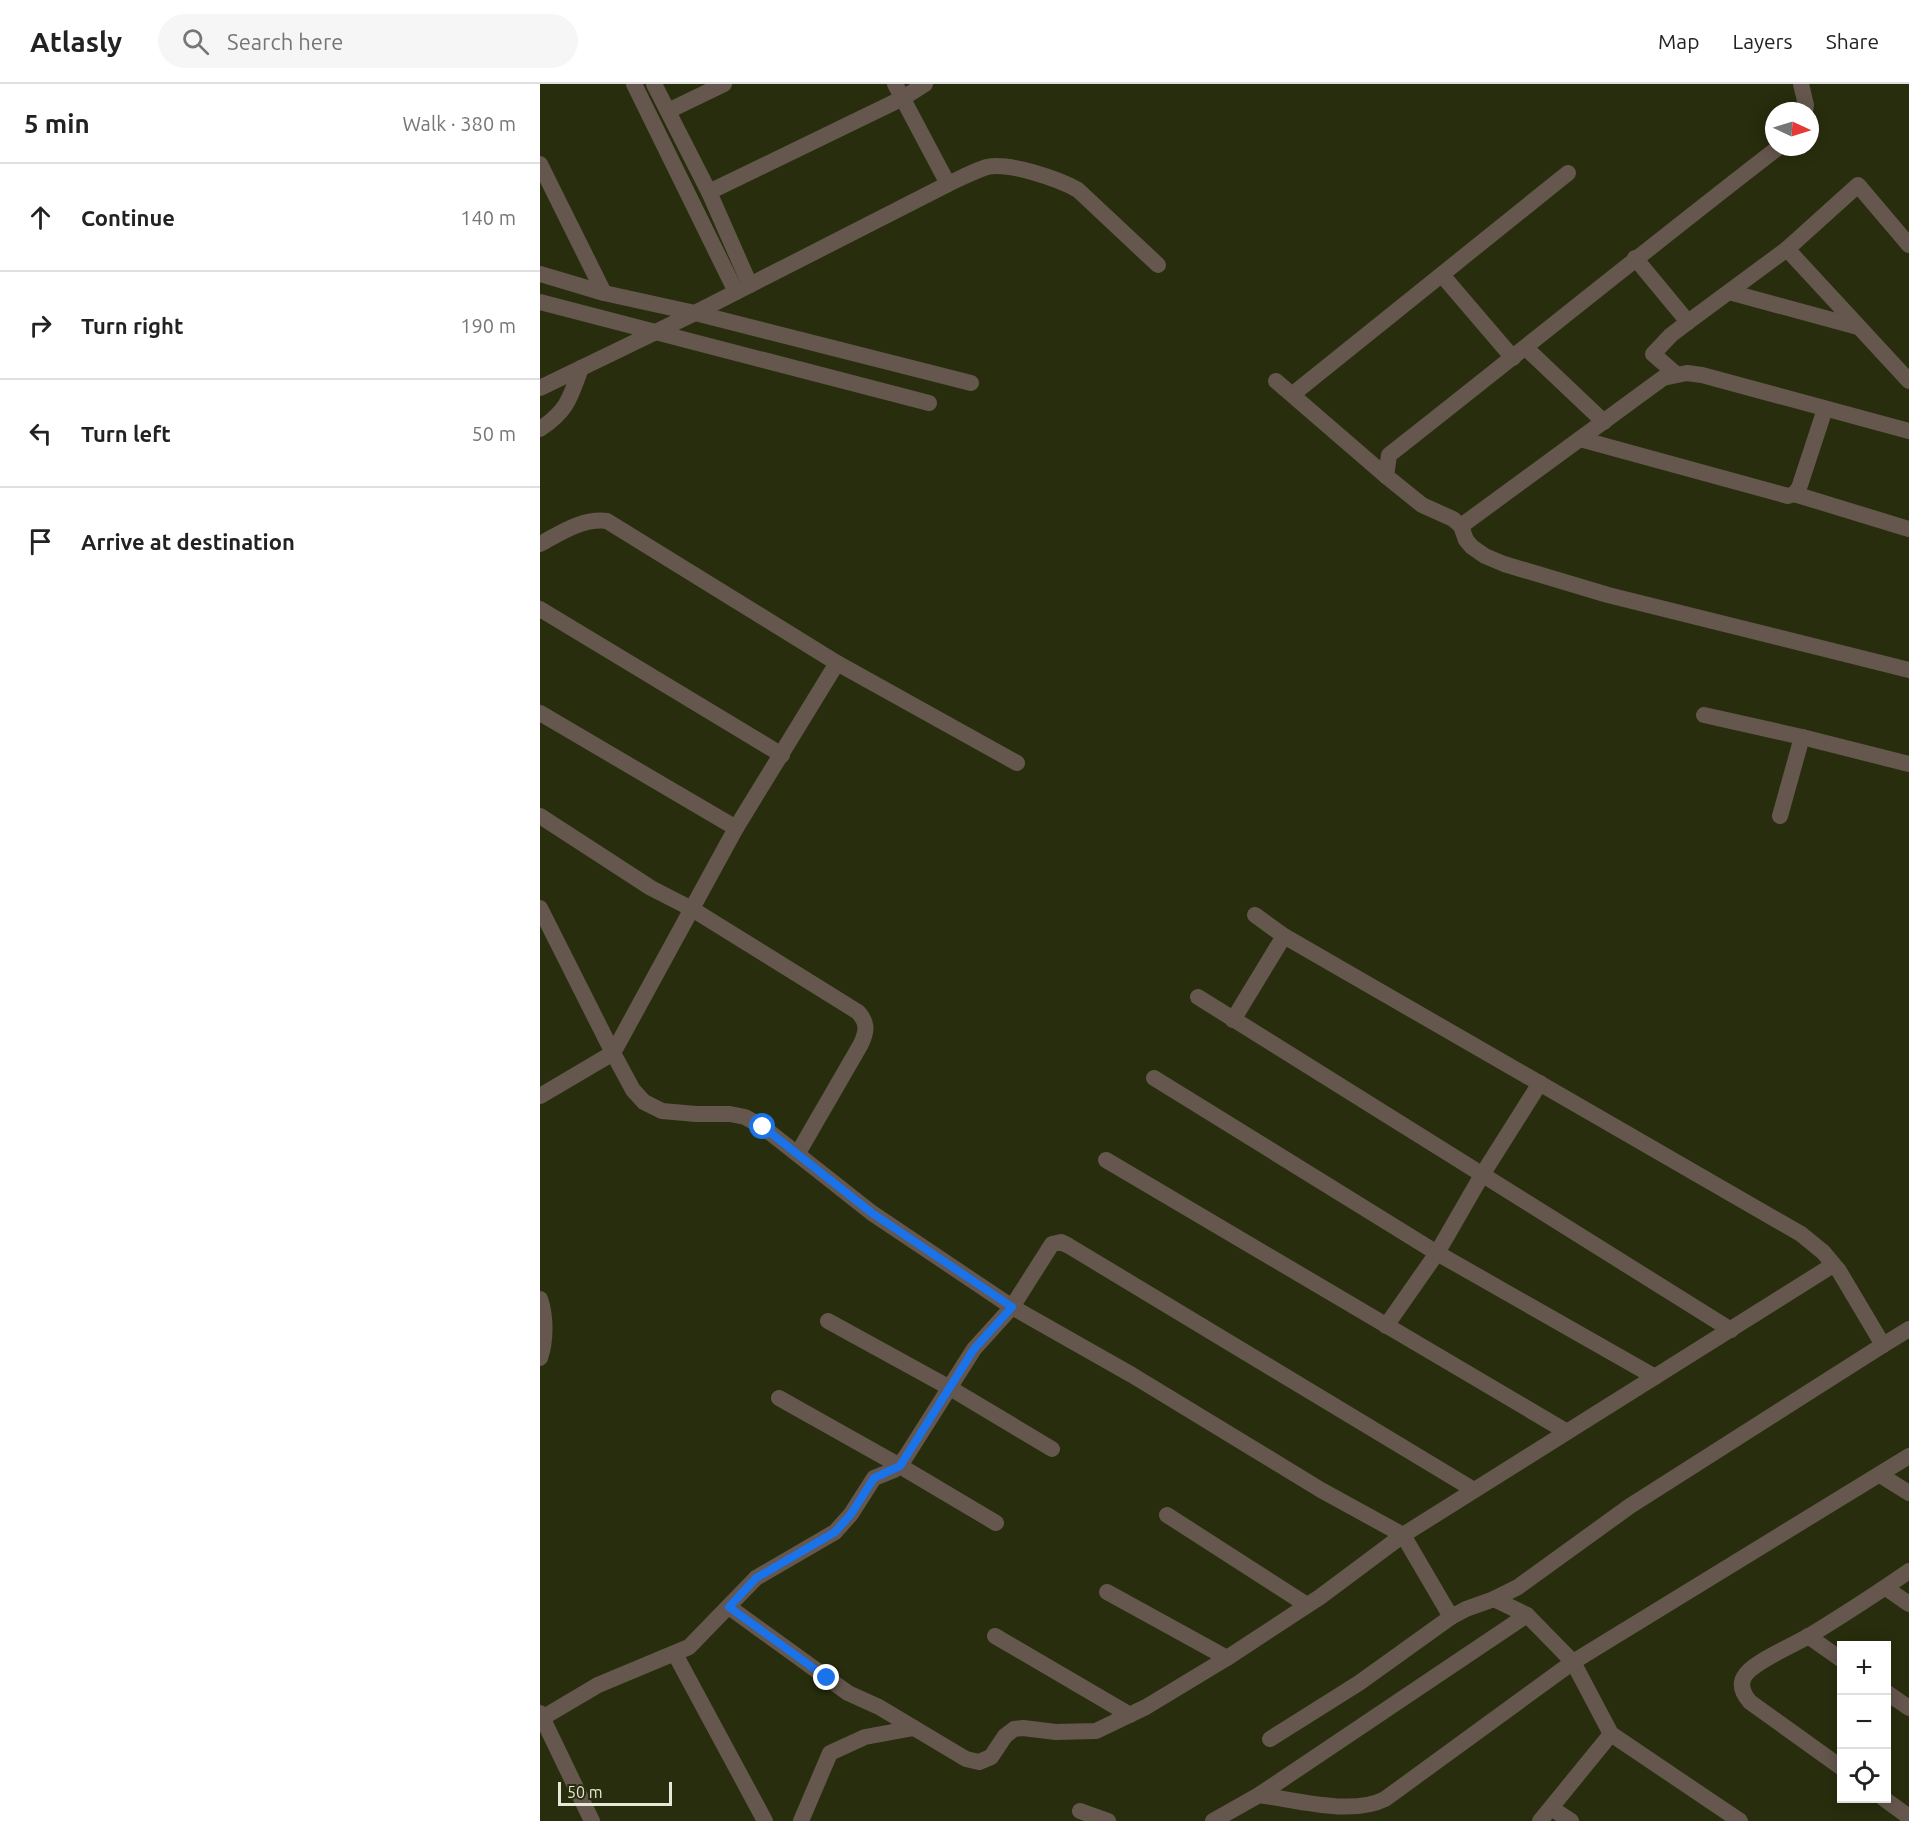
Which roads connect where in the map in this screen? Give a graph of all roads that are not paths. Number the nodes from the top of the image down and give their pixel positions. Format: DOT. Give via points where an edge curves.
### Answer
graph roads {
  1 [pos="634,84"];
  2 [pos="654,84"];
  3 [pos="724,84"];
  4 [pos="925,84"];
  5 [pos="1801,84"];
  6 [pos="899,91"];
  7 [pos="1805,102"];
  8 [pos="668,111"];
  9 [pos="1767,156"];
  10 [pos="540,164"];
  11 [pos="1568,173"];
  12 [pos="948,184"];
  13 [pos="709,192"];
  14 [pos="1909,245"];
  15 [pos="1787,249"];
  16 [pos="1635,258"];
  17 [pos="1158,265"];
  18 [pos="540,274"];
  19 [pos="1442,275"];
  20 [pos="743,289"];
  21 [pos="1729,292"];
  22 [pos="604,293"];
  23 [pos="540,302"];
  24 [pos="695,313"];
  25 [pos="1688,322"];
  26 [pos="1859,328"];
  27 [pos="657,331"];
  28 [pos="1519,353"];
  29 [pos="581,368"];
  30 [pos="1676,374"];
  31 [pos="1276,381"];
  32 [pos="1909,381"];
  33 [pos="972,383"];
  34 [pos="540,388"];
  35 [pos="1298,390"];
  36 [pos="929,403"];
  37 [pos="1825,409"];
  38 [pos="1604,422"];
  39 [pos="540,429"];
  40 [pos="1909,431"];
  41 [pos="1580,439"];
  42 [pos="1386,476"];
  43 [pos="1794,494"];
  44 [pos="1461,526"];
  45 [pos="1909,529"];
  46 [pos="540,544"];
  47 [pos="540,609"];
  48 [pos="837,663"];
  49 [pos="1909,670"];
  50 [pos="540,713"];
  51 [pos="1704,715"];
  52 [pos="1802,737"];
  53 [pos="782,755"];
  54 [pos="1017,763"];
  55 [pos="1909,765"];
  56 [pos="540,816"];
  57 [pos="1780,816"];
  58 [pos="736,828"];
  59 [pos="540,908"];
  60 [pos="692,909"];
  61 [pos="1255,915"];
  62 [pos="1284,936"];
  63 [pos="1198,997"];
  64 [pos="1233,1020"];
  65 [pos="613,1053"];
  66 [pos="1154,1078"];
  67 [pos="1540,1083"];
  68 [pos="540,1096"];
  69 [pos="798,1153"];
  70 [pos="1106,1160"];
  71 [pos="1482,1175"];
  72 [pos="1437,1252"];
  73 [pos="1833,1265"];
  74 [pos="540,1299"];
  75 [pos="1012,1307"];
  76 [pos="828,1321"];
  77 [pos="1386,1326"];
  78 [pos="1731,1329"];
  79 [pos="1909,1329"];
  80 [pos="1883,1345"];
  81 [pos="540,1358"];
  82 [pos="1655,1377"];
  83 [pos="950,1388"];
  84 [pos="779,1398"];
  85 [pos="1567,1432"];
  86 [pos="1052,1449"];
  87 [pos="1909,1456"];
  88 [pos="900,1466"];
  89 [pos="1881,1474"];
  90 [pos="1474,1490"];
  91 [pos="1909,1493"];
  92 [pos="1167,1515"];
  93 [pos="996,1523"];
  94 [pos="1403,1535"];
  95 [pos="1909,1571"];
  96 [pos="1886,1588"];
  97 [pos="1107,1592"];
  98 [pos="1494,1599"];
  99 [pos="1909,1604"];
  100 [pos="1307,1605"];
  101 [pos="729,1607"];
  102 [pos="1527,1615"];
  103 [pos="1451,1617"];
  104 [pos="995,1636"];
  105 [pos="1808,1636"];
  106 [pos="675,1654"];
  107 [pos="1837,1656"];
  108 [pos="1227,1658"];
  109 [pos="1573,1662"];
  110 [pos="1891,1695"];
  111 [pos="1909,1708"];
  112 [pos="541,1715"];
  113 [pos="1130,1715"];
  114 [pos="914,1728"];
  115 [pos="1611,1734"];
  116 [pos="1270,1739"];
  117 [pos="1837,1764"];
  118 [pos="1259,1795"];
  119 [pos="1890,1803"];
  120 [pos="1551,1808"];
  121 [pos="1080,1811"];
  122 [pos="1909,1817"];
  123 [pos="592,1821"];
  124 [pos="765,1821"];
  125 [pos="801,1821"];
  126 [pos="1108,1821"];
  127 [pos="1213,1821"];
  128 [pos="1540,1821"];
  129 [pos="1571,1821"];
  130 [pos="1740,1821"];
  1 -- 20 [label="street"];
  2 -- 8 [label="street"];
  3 -- 8 [label="street"];
  4 -- 6 [label="street"];
  5 -- 7 [label="street"];
  6 -- 12 [label="street"];
  6 -- 13 [label="street"];
  8 -- 13 [label="street"];
  9 -- 16 [label="street"];
  10 -- 22 [label="street"];
  11 -- 19 [label="street"];
  12 -- 17 [label="street" via="990,166 1065,182"];
  12 -- 20 [label="street"];
  13 -- 20 [label="street"];
  14 -- 15 [label="street" via="1858,185"];
  15 -- 21 [label="street"];
  15 -- 26 [label="street"];
  16 -- 25 [label="street"];
  16 -- 28 [label="street"];
  18 -- 22 [label="street"];
  19 -- 28 [label="street"];
  19 -- 35 [label="street"];
  20 -- 24 [label="street"];
  21 -- 25 [label="street"];
  21 -- 26 [label="street"];
  22 -- 24 [label="street"];
  23 -- 27 [label="street"];
  24 -- 27 [label="street"];
  24 -- 33 [label="street"];
  25 -- 30 [label="street" via="1653,354"];
  26 -- 32 [label="street"];
  27 -- 29 [label="street"];
  27 -- 36 [label="street"];
  28 -- 38 [label="street"];
  28 -- 42 [label="street" via="1389,456"];
  29 -- 34 [label="street"];
  29 -- 39 [label="street" via="568,402 556,418"];
  30 -- 37 [label="street" via="1702,375"];
  30 -- 38 [label="street" via="1663,378"];
  31 -- 42 [label="street"];
  37 -- 40 [label="street"];
  37 -- 43 [label="street"];
  38 -- 41 [label="street"];
  41 -- 43 [label="street" via="1780,495"];
  41 -- 44 [label="street"];
  42 -- 44 [label="street" via="1422,505"];
  43 -- 45 [label="street"];
  44 -- 49 [label="street" via="1472,547 1504,564 1608,595"];
  46 -- 48 [label="street" via="585,521 607,521"];
  47 -- 53 [label="street"];
  48 -- 53 [label="street"];
  48 -- 54 [label="street"];
  50 -- 58 [label="street"];
  51 -- 52 [label="street"];
  52 -- 55 [label="street"];
  52 -- 57 [label="street"];
  53 -- 58 [label="street"];
  56 -- 60 [label="street" via="651,888"];
  58 -- 60 [label="street"];
  59 -- 65 [label="street"];
  60 -- 65 [label="street"];
  60 -- 69 [label="street" via="864,1019 867,1032"];
  61 -- 62 [label="street"];
  62 -- 64 [label="street"];
  62 -- 67 [label="street"];
  63 -- 64 [label="street"];
  64 -- 71 [label="street"];
  65 -- 68 [label="street"];
  65 -- 69 [label="street" via="644,1102 662,1110 745,1117"];
  66 -- 72 [label="street"];
  67 -- 71 [label="street"];
  67 -- 73 [label="street" via="1801,1234"];
  69 -- 75 [label="street" via="872,1213"];
  70 -- 77 [label="street"];
  71 -- 72 [label="street"];
  71 -- 78 [label="street"];
  72 -- 77 [label="street"];
  72 -- 82 [label="street"];
  73 -- 78 [label="street"];
  73 -- 80 [label="street"];
  74 -- 81 [label="street" via="545,1330"];
  75 -- 83 [label="street" via="974,1349"];
  75 -- 90 [label="street" via="1046,1250 1061,1242"];
  75 -- 94 [label="street"];
  76 -- 83 [label="street"];
  77 -- 85 [label="street"];
  78 -- 82 [label="street"];
  79 -- 80 [label="street"];
  80 -- 98 [label="street" via="1630,1506 1518,1587"];
  82 -- 85 [label="street"];
  83 -- 86 [label="street"];
  83 -- 88 [label="street"];
  84 -- 88 [label="street"];
  85 -- 90 [label="street"];
  87 -- 89 [label="street"];
  88 -- 93 [label="street"];
  88 -- 101 [label="street" via="874,1478 835,1532 756,1578"];
  89 -- 91 [label="street"];
  89 -- 109 [label="street"];
  90 -- 94 [label="street"];
  92 -- 100 [label="street"];
  94 -- 100 [label="street"];
  94 -- 103 [label="street"];
  95 -- 96 [label="street"];
  96 -- 99 [label="street"];
  96 -- 105 [label="street"];
  97 -- 108 [label="street"];
  98 -- 102 [label="street"];
  98 -- 103 [label="street"];
  100 -- 108 [label="street"];
  101 -- 106 [label="street" via="689,1647"];
  101 -- 114 [label="street" via="848,1693"];
  102 -- 109 [label="street"];
  102 -- 118 [label="street"];
  103 -- 116 [label="street" via="1359,1683"];
  104 -- 113 [label="street"];
  105 -- 107 [label="street"];
  105 -- 117 [label="street" via="1754,1667 1741,1684 1750,1702"];
  106 -- 112 [label="street" via="598,1685"];
  106 -- 124 [label="street"];
  108 -- 113 [label="street"];
  109 -- 115 [label="street"];
  109 -- 118 [label="street" via="1375,1804 1349,1808"];
  110 -- 111 [label="street"];
  112 -- 123 [label="street"];
  113 -- 114 [label="street" via="1096,1731 1014,1729 991,1758 979,1762 966,1759"];
  114 -- 125 [label="street" via="865,1737 830,1753"];
  115 -- 120 [label="street"];
  115 -- 130 [label="street"];
  118 -- 127 [label="street"];
  119 -- 122 [label="street"];
  120 -- 128 [label="street"];
  120 -- 129 [label="street"];
  121 -- 126 [label="street"];
}
